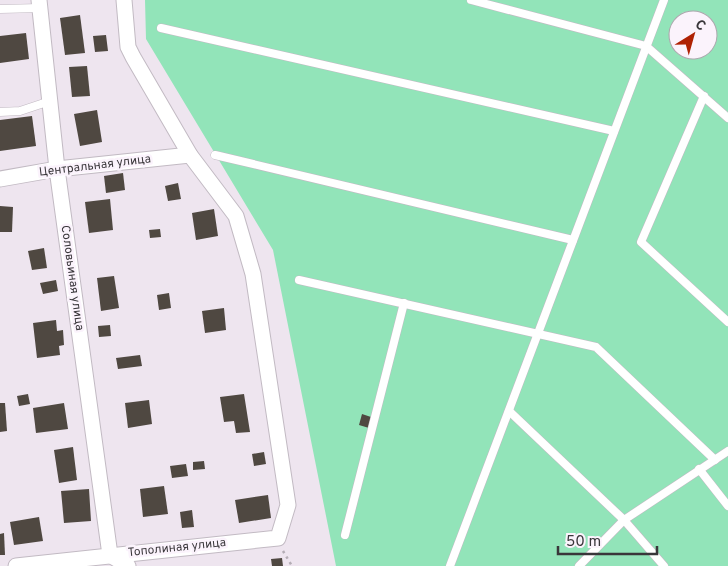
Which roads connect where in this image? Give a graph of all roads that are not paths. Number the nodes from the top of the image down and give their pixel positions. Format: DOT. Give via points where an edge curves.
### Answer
graph roads {
  1 [pos="124,0"];
  2 [pos="471,0"];
  3 [pos="664,0"];
  4 [pos="39,4"];
  5 [pos="0,9"];
  6 [pos="161,28"];
  7 [pos="646,46"];
  8 [pos="704,96"];
  9 [pos="50,101"];
  10 [pos="0,112"];
  11 [pos="728,118"];
  12 [pos="614,131"];
  13 [pos="190,154"];
  14 [pos="216,155"];
  15 [pos="57,169"];
  16 [pos="0,179"];
  17 [pos="573,240"];
  18 [pos="299,280"];
  19 [pos="404,303"];
  20 [pos="728,322"];
  21 [pos="538,333"];
  22 [pos="509,411"];
  23 [pos="728,451"];
  24 [pos="715,460"];
  25 [pos="699,470"];
  26 [pos="728,506"];
  27 [pos="624,520"];
  28 [pos="345,535"];
  29 [pos="110,555"];
  30 [pos="16,566"];
  31 [pos="128,566"];
  32 [pos="450,566"];
  33 [pos="579,566"];
  34 [pos="664,566"];
  1 -- 13 [label="street" via="128,46"];
  2 -- 7 [label="lane"];
  3 -- 7 [label="lane"];
  4 -- 5 [label="lane"];
  4 -- 9 [label="street, Соловьиная улица"];
  6 -- 12 [label="lane"];
  7 -- 8 [label="lane"];
  7 -- 12 [label="lane"];
  8 -- 11 [label="lane"];
  8 -- 20 [label="lane" via="641,242"];
  9 -- 10 [label="lane"];
  9 -- 15 [label="street, Соловьиная улица"];
  12 -- 17 [label="lane"];
  13 -- 15 [label="street, Центральная улица"];
  13 -- 29 [label="street, Тополиная улица" via="236,216 253,274 288,505 278,538"];
  14 -- 17 [label="lane"];
  15 -- 16 [label="street, Центральная улица"];
  15 -- 29 [label="street, Соловьиная улица"];
  17 -- 21 [label="lane"];
  18 -- 19 [label="lane"];
  19 -- 21 [label="lane"];
  19 -- 28 [label="lane"];
  21 -- 22 [label="lane"];
  21 -- 24 [label="lane" via="596,347"];
  22 -- 27 [label="lane"];
  22 -- 32 [label="lane"];
  23 -- 24 [label="lane"];
  24 -- 25 [label="lane"];
  25 -- 26 [label="lane"];
  25 -- 27 [label="lane"];
  27 -- 33 [label="lane"];
  27 -- 34 [label="lane"];
  29 -- 30 [label="street, Тополиная улица"];
  29 -- 31 [label="street"];
}
